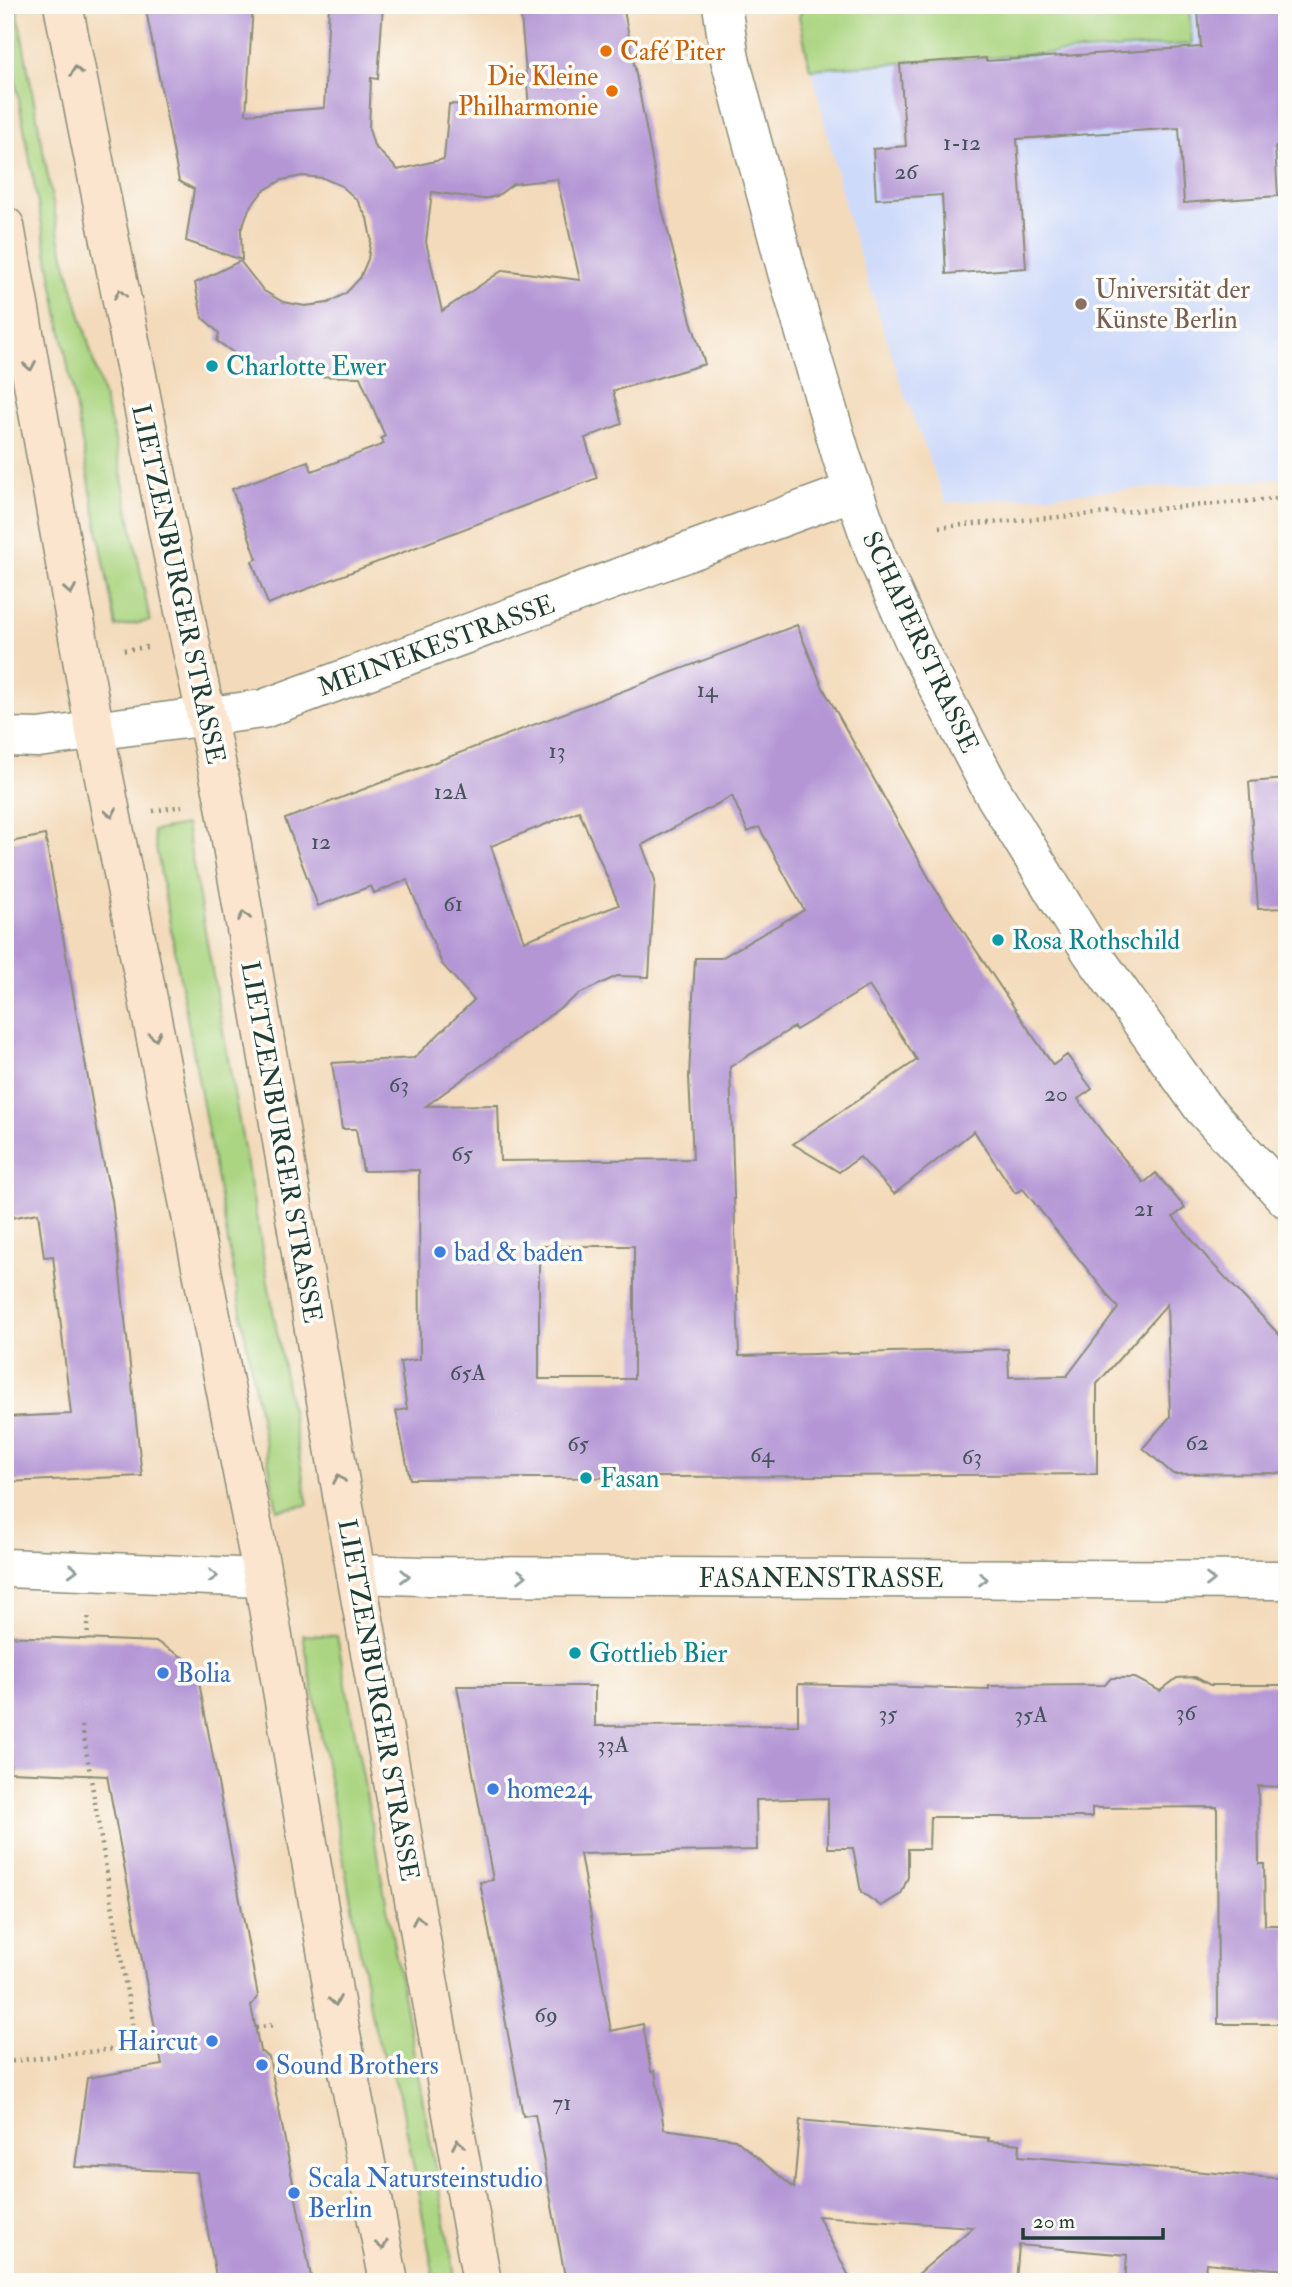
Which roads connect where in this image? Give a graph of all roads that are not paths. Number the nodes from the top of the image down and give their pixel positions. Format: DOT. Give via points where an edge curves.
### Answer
graph roads {
  1 [pos="63,5"];
  2 [pos="722,5"];
  3 [pos="5,226"];
  4 [pos="853,491"];
  5 [pos="206,717"];
  6 [pos="95,732"];
  7 [pos="5,737"];
  8 [pos="1287,1199"];
  9 [pos="5,1568"];
  10 [pos="356,1574"];
  11 [pos="263,1578"];
  12 [pos="1287,1580"];
  13 [pos="389,2282"];
  14 [pos="482,2282"];
  5 -- 1 [label="main road, LIETZENBURGER STRASSE, one-way"];
  2 -- 4 [label="street, SCHAPERSTRASSE" via="730,59 780,246"];
  3 -- 6 [label="main road, one-way"];
  4 -- 5 [label="street, MEINEKESTRASSE" via="262,709"];
  4 -- 8 [label="street, SCHAPERSTRASSE" via="916,645 1012,824 1092,953 1203,1108"];
  5 -- 6 [label="street, MEINEKESTRASSE"];
  10 -- 5 [label="main road, LIETZENBURGER STRASSE, one-way" via="224,799"];
  6 -- 7 [label="street, MEINEKESTRASSE"];
  6 -- 11 [label="main road, one-way"];
  9 -- 11 [label="street, one-way"];
  10 -- 12 [label="street, FASANENSTRASSE, one-way"];
  14 -- 10 [label="main road, LIETZENBURGER STRASSE, one-way"];
  11 -- 13 [label="main road, one-way" via="337,2014"];
}
